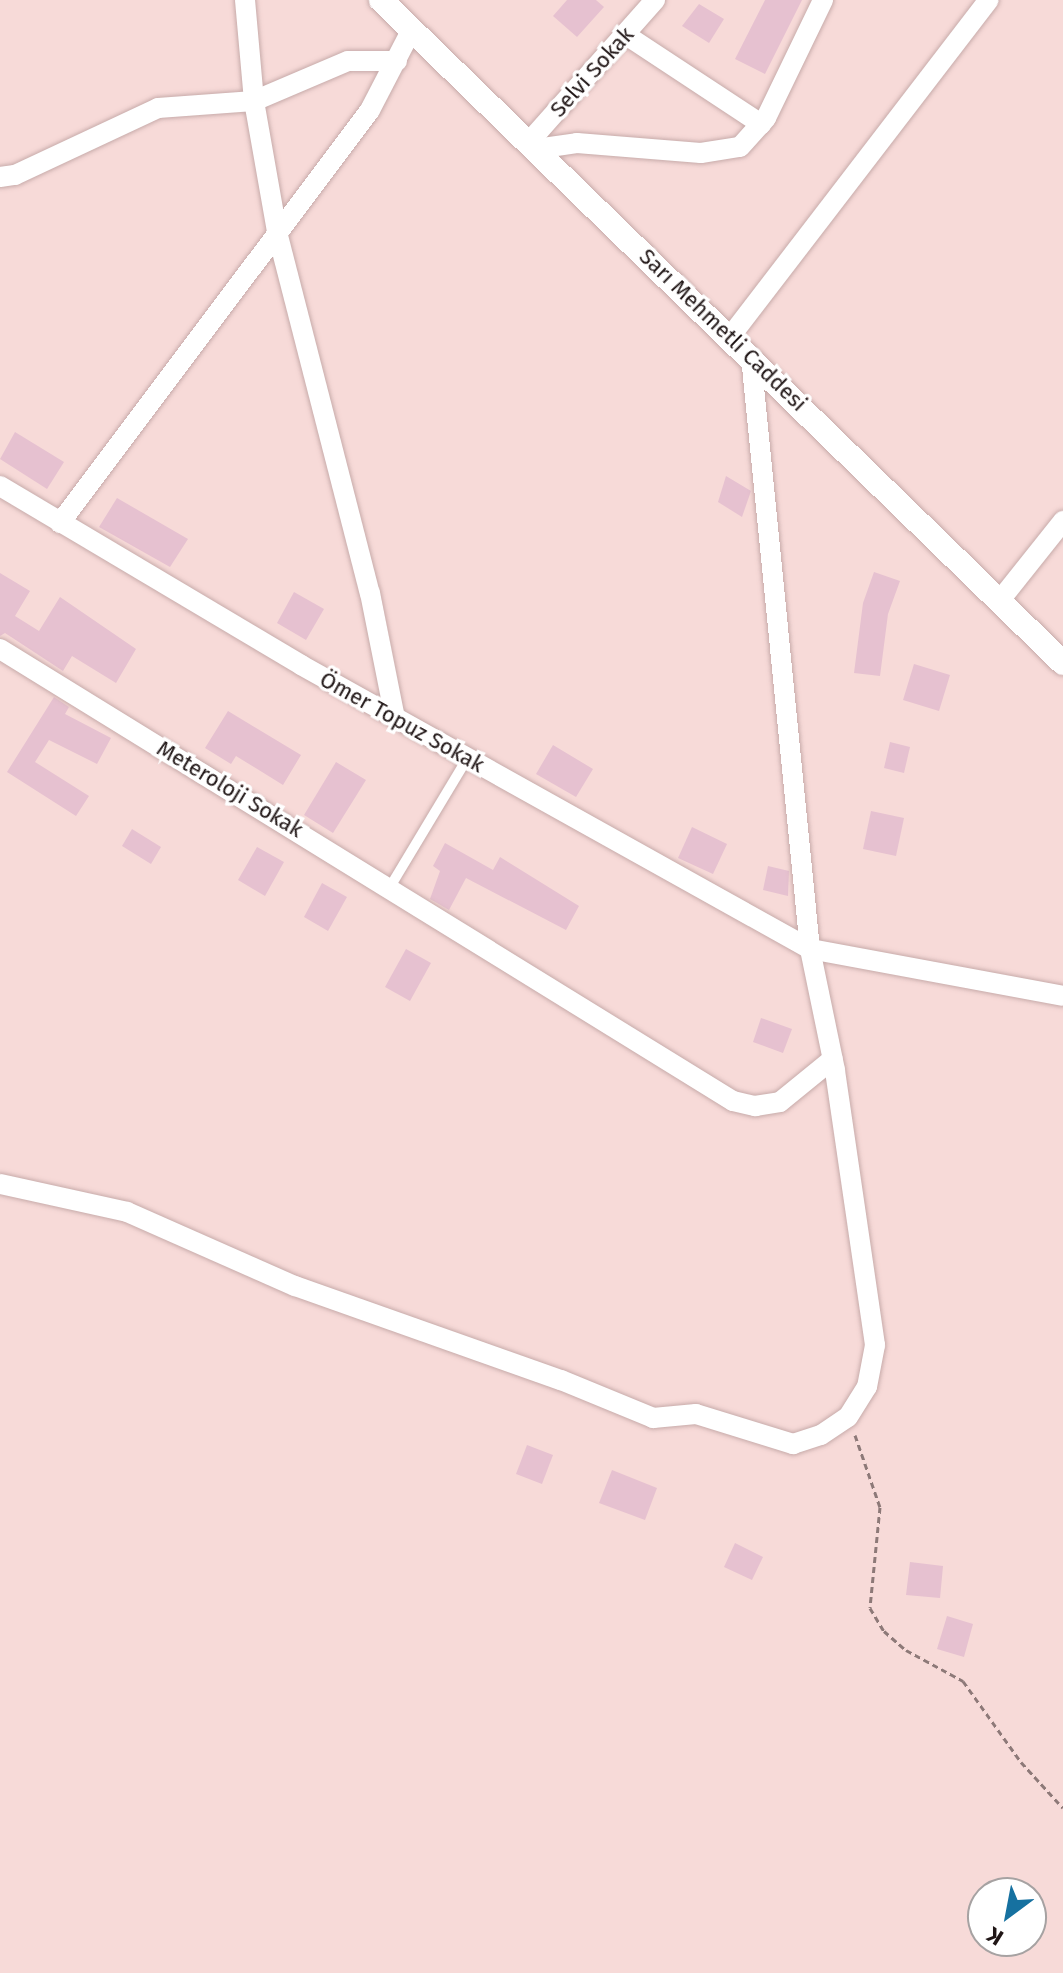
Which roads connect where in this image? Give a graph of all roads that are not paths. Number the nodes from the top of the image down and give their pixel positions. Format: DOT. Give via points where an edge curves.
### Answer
graph roads {
  1 [pos="245,0"];
  2 [pos="381,0"];
  3 [pos="655,0"];
  4 [pos="823,0"];
  5 [pos="989,0"];
  6 [pos="412,29"];
  7 [pos="626,35"];
  8 [pos="397,61"];
  9 [pos="254,101"];
  10 [pos="761,124"];
  11 [pos="532,146"];
  12 [pos="0,177"];
  13 [pos="277,232"];
  14 [pos="730,337"];
  15 [pos="751,357"];
  16 [pos="0,486"];
  17 [pos="1063,521"];
  18 [pos="60,523"];
  19 [pos="1001,599"];
  20 [pos="0,649"];
  21 [pos="1063,663"];
  22 [pos="395,718"];
  23 [pos="467,759"];
  24 [pos="390,887"];
  25 [pos="810,949"];
  26 [pos="1063,996"];
  27 [pos="833,1059"];
  28 [pos="0,1184"];
  1 -- 9 [label="street"];
  2 -- 6 [label="street, Sarı Mehmetli Caddesi"];
  3 -- 7 [label="street, Selvi Sokak"];
  4 -- 10 [label="street"];
  5 -- 14 [label="street"];
  6 -- 8 [label="street"];
  6 -- 11 [label="street, Sarı Mehmetli Caddesi"];
  7 -- 10 [label="street"];
  7 -- 11 [label="street, Selvi Sokak"];
  8 -- 9 [label="street" via="348,61"];
  8 -- 13 [label="street" via="370,110"];
  9 -- 12 [label="street" via="158,108 15,175"];
  9 -- 13 [label="street"];
  10 -- 11 [label="street" via="740,147 724,152 577,143"];
  11 -- 14 [label="street, Sarı Mehmetli Caddesi"];
  13 -- 18 [label="street"];
  13 -- 22 [label="street" via="370,593"];
  14 -- 15 [label="street, Sarı Mehmetli Caddesi"];
  15 -- 19 [label="street, Sarı Mehmetli Caddesi"];
  15 -- 25 [label="street"];
  16 -- 18 [label="street, Ömer Topuz Sokak"];
  17 -- 19 [label="street"];
  18 -- 22 [label="street, Ömer Topuz Sokak"];
  19 -- 21 [label="street, Sarı Mehmetli Caddesi"];
  20 -- 24 [label="street, Meteroloji Sokak"];
  22 -- 23 [label="street, Ömer Topuz Sokak"];
  23 -- 24 [label="lane"];
  23 -- 25 [label="street, Ömer Topuz Sokak"];
  24 -- 27 [label="street, Meteroloji Sokak" via="733,1101 755,1106 780,1102"];
  25 -- 26 [label="street, Ömer Topuz Sokak"];
  25 -- 27 [label="street"];
  27 -- 28 [label="street" via="875,1345 867,1387 848,1417 821,1435 793,1444 696,1414 653,1418 295,1286 127,1212"];
}
